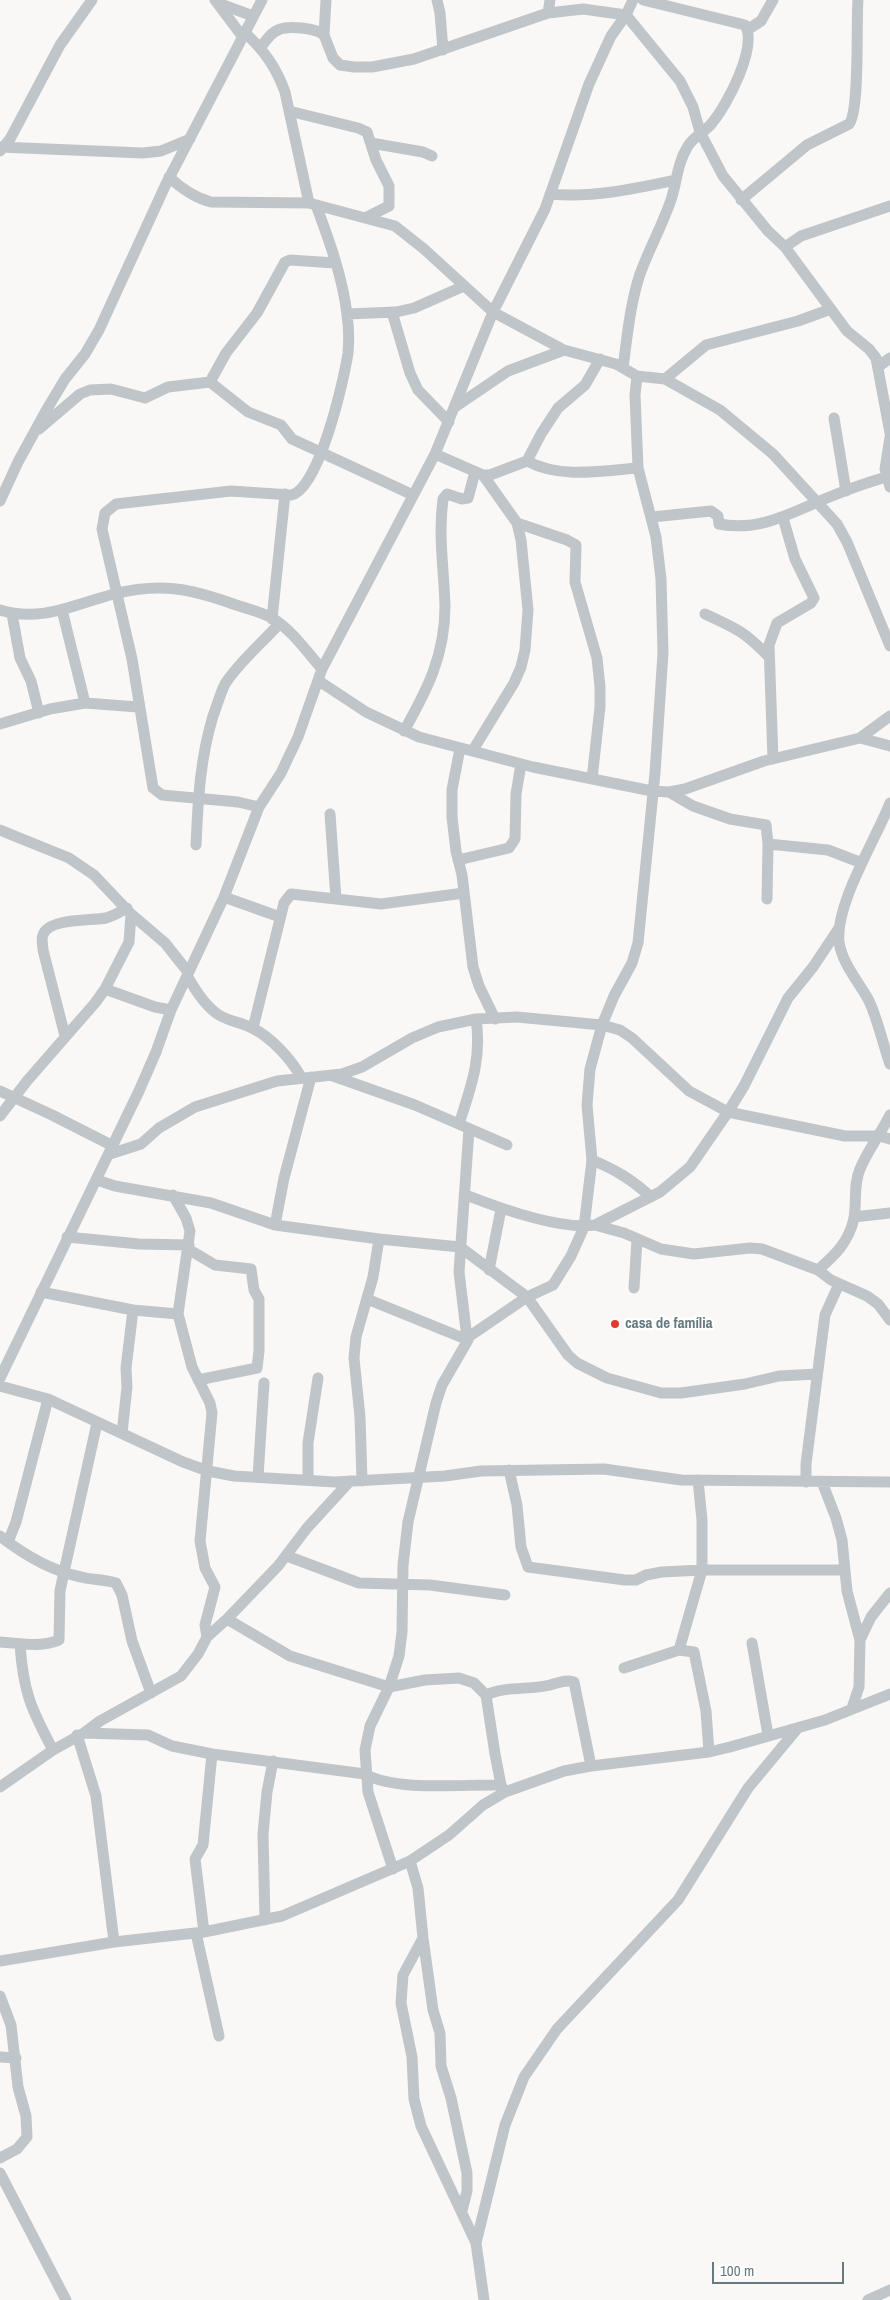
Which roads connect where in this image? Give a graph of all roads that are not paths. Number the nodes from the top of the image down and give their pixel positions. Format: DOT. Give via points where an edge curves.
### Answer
graph roads {
  1 [pos="92,0"];
  2 [pos="262,0"];
  3 [pos="326,0"];
  4 [pos="437,0"];
  5 [pos="550,0"];
  6 [pos="633,0"];
  7 [pos="643,0"];
  8 [pos="773,0"];
  9 [pos="858,0"];
  10 [pos="216,2"];
  11 [pos="548,14"];
  12 [pos="626,15"];
  13 [pos="253,16"];
  14 [pos="747,30"];
  15 [pos="243,34"];
  16 [pos="324,34"];
  17 [pos="261,47"];
  18 [pos="442,50"];
  19 [pos="289,112"];
  20 [pos="700,132"];
  21 [pos="190,139"];
  22 [pos="371,143"];
  23 [pos="1,149"];
  24 [pos="161,151"];
  25 [pos="432,156"];
  26 [pos="170,175"];
  27 [pos="676,180"];
  28 [pos="550,194"];
  29 [pos="741,200"];
  30 [pos="312,204"];
  31 [pos="890,206"];
  32 [pos="365,218"];
  33 [pos="785,247"];
  34 [pos="335,263"];
  35 [pos="464,286"];
  36 [pos="832,309"];
  37 [pos="392,312"];
  38 [pos="493,312"];
  39 [pos="347,314"];
  40 [pos="564,350"];
  41 [pos="890,358"];
  42 [pos="600,359"];
  43 [pos="878,367"];
  44 [pos="623,368"];
  45 [pos="637,376"];
  46 [pos="664,379"];
  47 [pos="210,382"];
  48 [pos="455,407"];
  49 [pos="834,418"];
  50 [pos="449,422"];
  51 [pos="37,430"];
  52 [pos="890,441"];
  53 [pos="322,453"];
  54 [pos="435,454"];
  55 [pos="528,460"];
  56 [pos="638,468"];
  57 [pos="479,473"];
  58 [pos="888,482"];
  59 [pos="846,491"];
  60 [pos="284,494"];
  61 [pos="413,495"];
  62 [pos="0,501"];
  63 [pos="818,502"];
  64 [pos="652,517"];
  65 [pos="783,518"];
  66 [pos="517,523"];
  67 [pos="115,594"];
  68 [pos="0,610"];
  69 [pos="62,610"];
  70 [pos="12,614"];
  71 [pos="705,614"];
  72 [pos="276,622"];
  73 [pos="890,646"];
  74 [pos="769,657"];
  75 [pos="322,669"];
  76 [pos="319,681"];
  77 [pos="85,703"];
  78 [pos="138,707"];
  79 [pos="39,713"];
  80 [pos="890,716"];
  81 [pos="0,724"];
  82 [pos="404,731"];
  83 [pos="860,738"];
  84 [pos="890,746"];
  85 [pos="460,748"];
  86 [pos="472,750"];
  87 [pos="772,759"];
  88 [pos="521,764"];
  89 [pos="592,779"];
  90 [pos="652,791"];
  91 [pos="669,792"];
  92 [pos="198,797"];
  93 [pos="890,803"];
  94 [pos="259,807"];
  95 [pos="330,814"];
  96 [pos="0,830"];
  97 [pos="768,844"];
  98 [pos="196,845"];
  99 [pos="458,860"];
  100 [pos="862,863"];
  101 [pos="464,893"];
  102 [pos="224,897"];
  103 [pos="336,899"];
  104 [pos="767,899"];
  105 [pos="129,911"];
  106 [pos="280,917"];
  107 [pos="839,928"];
  108 [pos="188,974"];
  109 [pos="105,989"];
  110 [pos="171,1010"];
  111 [pos="476,1019"];
  112 [pos="495,1019"];
  113 [pos="602,1025"];
  114 [pos="253,1028"];
  115 [pos="65,1036"];
  116 [pos="890,1064"];
  117 [pos="333,1076"];
  118 [pos="306,1077"];
  119 [pos="0,1091"];
  120 [pos="16,1097"];
  121 [pos="728,1112"];
  122 [pos="890,1115"];
  123 [pos="0,1116"];
  124 [pos="464,1126"];
  125 [pos="884,1137"];
  126 [pos="507,1146"];
  127 [pos="111,1150"];
  128 [pos="592,1160"];
  129 [pos="97,1180"];
  130 [pos="173,1195"];
  131 [pos="466,1195"];
  132 [pos="652,1197"];
  133 [pos="501,1208"];
  134 [pos="890,1214"];
  135 [pos="854,1217"];
  136 [pos="275,1225"];
  137 [pos="590,1226"];
  138 [pos="67,1237"];
  139 [pos="380,1239"];
  140 [pos="637,1240"];
  141 [pos="189,1247"];
  142 [pos="460,1247"];
  143 [pos="489,1270"];
  144 [pos="818,1270"];
  145 [pos="839,1284"];
  146 [pos="634,1288"];
  147 [pos="41,1292"];
  148 [pos="528,1297"];
  149 [pos="367,1299"];
  150 [pos="133,1310"];
  151 [pos="178,1314"];
  152 [pos="890,1320"];
  153 [pos="467,1339"];
  154 [pos="817,1374"];
  155 [pos="0,1378"];
  156 [pos="318,1378"];
  157 [pos="198,1380"];
  158 [pos="264,1383"];
  159 [pos="0,1386"];
  160 [pos="48,1399"];
  161 [pos="97,1423"];
  162 [pos="122,1433"];
  163 [pos="510,1470"];
  164 [pos="208,1471"];
  165 [pos="420,1476"];
  166 [pos="258,1477"];
  167 [pos="308,1480"];
  168 [pos="698,1480"];
  169 [pos="356,1481"];
  170 [pos="806,1482"];
  171 [pos="822,1482"];
  172 [pos="890,1482"];
  173 [pos="4,1539"];
  174 [pos="287,1556"];
  175 [pos="702,1570"];
  176 [pos="844,1570"];
  177 [pos="64,1572"];
  178 [pos="402,1584"];
  179 [pos="890,1593"];
  180 [pos="505,1595"];
  181 [pos="852,1613"];
  182 [pos="871,1617"];
  183 [pos="227,1619"];
  184 [pos="206,1637"];
  185 [pos="860,1640"];
  186 [pos="0,1642"];
  187 [pos="752,1643"];
  188 [pos="20,1644"];
  189 [pos="679,1650"];
  190 [pos="624,1668"];
  191 [pos="390,1687"];
  192 [pos="860,1687"];
  193 [pos="151,1693"];
  194 [pos="890,1694"];
  195 [pos="486,1695"];
  196 [pos="877,1698"];
  197 [pos="852,1708"];
  198 [pos="797,1729"];
  199 [pos="80,1734"];
  200 [pos="768,1735"];
  201 [pos="53,1750"];
  202 [pos="709,1752"];
  203 [pos="212,1754"];
  204 [pos="273,1761"];
  205 [pos="591,1766"];
  206 [pos="365,1774"];
  207 [pos="0,1787"];
  208 [pos="503,1788"];
  209 [pos="410,1861"];
  210 [pos="393,1869"];
  211 [pos="265,1920"];
  212 [pos="200,1932"];
  213 [pos="423,1938"];
  214 [pos="114,1942"];
  215 [pos="0,1961"];
  216 [pos="0,1996"];
  217 [pos="219,2036"];
  218 [pos="0,2056"];
  219 [pos="16,2058"];
  220 [pos="0,2158"];
  221 [pos="0,2173"];
  222 [pos="462,2211"];
  223 [pos="476,2244"];
  224 [pos="890,2290"];
  225 [pos="874,2299"];
  226 [pos="66,2300"];
  227 [pos="484,2300"];
  1 -- 23 [label="street" via="60,45"];
  2 -- 13 [label="street"];
  3 -- 16 [label="street"];
  4 -- 18 [label="street"];
  5 -- 11 [label="street"];
  6 -- 12 [label="street"];
  7 -- 14 [label="street" via="745,25"];
  8 -- 14 [label="street" via="761,22"];
  9 -- 29 [label="street" via="852,120 807,146"];
  10 -- 13 [label="street"];
  10 -- 15 [label="street"];
  11 -- 12 [label="street" via="583,9"];
  11 -- 18 [label="street"];
  12 -- 20 [label="street" via="675,74 693,107"];
  12 -- 28 [label="street" via="611,36 589,84"];
  13 -- 15 [label="street"];
  14 -- 20 [label="street" via="736,88 712,124"];
  15 -- 17 [label="street"];
  15 -- 21 [label="street"];
  16 -- 17 [label="street" via="315,30 284,28 271,34"];
  16 -- 18 [label="street" via="335,62 354,67 414,59"];
  17 -- 19 [label="street" via="279,76"];
  19 -- 22 [label="street" via="358,128 367,132"];
  19 -- 30 [label="street"];
  20 -- 27 [label="street" via="680,159"];
  20 -- 29 [label="street" via="723,176"];
  21 -- 24 [label="street"];
  21 -- 26 [label="street"];
  22 -- 25 [label="street"];
  22 -- 32 [label="street" via="389,186 389,206"];
  23 -- 24 [label="street"];
  24 -- 26 [label="street"];
  26 -- 30 [label="street" via="181,188 201,200"];
  26 -- 51 [label="street" via="99,330"];
  27 -- 28 [label="street" via="601,195"];
  27 -- 44 [label="street" via="669,206 639,276"];
  28 -- 38 [label="street"];
  29 -- 33 [label="street"];
  30 -- 32 [label="street"];
  30 -- 34 [label="street"];
  31 -- 33 [label="street" via="801,236"];
  32 -- 35 [label="street" via="395,226 404,232"];
  33 -- 36 [label="street"];
  34 -- 39 [label="street"];
  34 -- 47 [label="street" via="285,262 257,313 226,353"];
  35 -- 37 [label="street" via="425,305"];
  35 -- 38 [label="street"];
  36 -- 43 [label="street" via="847,331 869,349"];
  36 -- 46 [label="street" via="706,345"];
  37 -- 39 [label="street"];
  37 -- 50 [label="street" via="418,390"];
  38 -- 40 [label="street"];
  38 -- 48 [label="street"];
  39 -- 53 [label="street" via="348,353"];
  40 -- 42 [label="street"];
  40 -- 48 [label="street" via="508,371"];
  41 -- 43 [label="street"];
  42 -- 44 [label="street"];
  42 -- 55 [label="street" via="585,385 558,408"];
  43 -- 52 [label="street"];
  44 -- 45 [label="street"];
  45 -- 46 [label="street"];
  45 -- 56 [label="street"];
  46 -- 63 [label="street" via="720,410 743,428 773,454"];
  47 -- 51 [label="street" via="168,387 145,398 111,389 90,390 75,398"];
  47 -- 53 [label="street" via="248,412 274,421 292,439"];
  48 -- 50 [label="street"];
  49 -- 59 [label="street"];
  50 -- 54 [label="street"];
  51 -- 62 [label="street"];
  52 -- 58 [label="street"];
  53 -- 60 [label="street" via="304,487 295,494"];
  53 -- 61 [label="street"];
  54 -- 57 [label="street"];
  54 -- 61 [label="street"];
  55 -- 56 [label="street" via="538,467 568,471"];
  55 -- 57 [label="street" via="490,475"];
  56 -- 64 [label="street"];
  57 -- 66 [label="street"];
  57 -- 82 [label="street" via="468,498 447,494 444,497 440,542 445,605 442,636 429,686"];
  58 -- 59 [label="street"];
  59 -- 63 [label="street"];
  60 -- 67 [label="street" via="231,491 116,504 108,508 102,530"];
  60 -- 72 [label="street"];
  61 -- 75 [label="street"];
  63 -- 65 [label="street"];
  63 -- 73 [label="street" via="847,542"];
  64 -- 65 [label="street" via="711,511 718,516 719,524 751,525"];
  64 -- 90 [label="street" via="661,579 663,644"];
  65 -- 74 [label="street" via="795,559 814,598 811,603 776,623"];
  66 -- 86 [label="street" via="528,610 525,650 514,683"];
  66 -- 89 [label="street" via="576,545 575,582 597,658 600,687"];
  67 -- 69 [label="street"];
  67 -- 72 [label="street" via="174,587 201,592"];
  67 -- 78 [label="street" via="132,659"];
  68 -- 70 [label="street"];
  69 -- 70 [label="street" via="26,616"];
  69 -- 77 [label="street"];
  70 -- 79 [label="street" via="20,658 31,681"];
  71 -- 74 [label="street" via="743,632"];
  72 -- 75 [label="street"];
  72 -- 92 [label="street" via="225,684 204,746"];
  74 -- 87 [label="street"];
  75 -- 76 [label="street"];
  76 -- 82 [label="street" via="366,712"];
  76 -- 94 [label="street" via="281,773"];
  77 -- 78 [label="street"];
  77 -- 79 [label="street"];
  78 -- 92 [label="street" via="156,792"];
  79 -- 81 [label="street"];
  80 -- 83 [label="street"];
  82 -- 85 [label="street"];
  83 -- 84 [label="street"];
  83 -- 87 [label="street"];
  85 -- 86 [label="street"];
  85 -- 99 [label="street" via="452,790"];
  86 -- 88 [label="street"];
  87 -- 91 [label="street"];
  88 -- 89 [label="street"];
  88 -- 99 [label="street" via="513,845"];
  89 -- 90 [label="street"];
  90 -- 91 [label="street"];
  90 -- 113 [label="street" via="638,943 632,963"];
  91 -- 97 [label="street" via="693,806 730,819 765,824"];
  92 -- 94 [label="street"];
  92 -- 98 [label="street"];
  93 -- 100 [label="street"];
  94 -- 102 [label="street"];
  95 -- 103 [label="street"];
  96 -- 105 [label="street" via="69,858 94,875"];
  97 -- 100 [label="street" via="828,850"];
  97 -- 104 [label="street"];
  99 -- 101 [label="street"];
  100 -- 107 [label="street"];
  101 -- 103 [label="street" via="381,904"];
  101 -- 112 [label="street" via="473,967"];
  102 -- 106 [label="street"];
  102 -- 108 [label="street"];
  103 -- 106 [label="street" via="291,894"];
  105 -- 108 [label="street" via="165,943"];
  105 -- 109 [label="street" via="129,942"];
  105 -- 115 [label="street" via="106,918 64,922 46,929 42,936"];
  106 -- 114 [label="street"];
  107 -- 116 [label="street" via="839,943 857,984 869,1000"];
  107 -- 121 [label="street" via="788,998"];
  108 -- 110 [label="street"];
  108 -- 114 [label="street" via="201,999 217,1014"];
  109 -- 110 [label="street"];
  109 -- 115 [label="street"];
  110 -- 127 [label="street" via="153,1060"];
  111 -- 112 [label="street"];
  111 -- 117 [label="street" via="438,1027 362,1067"];
  111 -- 124 [label="street" via="478,1062"];
  112 -- 113 [label="street" via="517,1017"];
  113 -- 121 [label="street" via="620,1030 632,1038 689,1090"];
  113 -- 128 [label="street" via="592,1055 587,1086"];
  114 -- 118 [label="street"];
  115 -- 120 [label="street"];
  117 -- 118 [label="street"];
  117 -- 124 [label="street"];
  118 -- 127 [label="street" via="277,1081 195,1107 159,1128 141,1144"];
  118 -- 136 [label="street"];
  119 -- 120 [label="street"];
  120 -- 123 [label="street"];
  120 -- 127 [label="street"];
  121 -- 125 [label="street" via="845,1136"];
  121 -- 132 [label="street" via="690,1167"];
  122 -- 125 [label="street"];
  124 -- 126 [label="street"];
  124 -- 131 [label="street"];
  125 -- 135 [label="street" via="857,1177"];
  127 -- 129 [label="street"];
  128 -- 132 [label="street" via="620,1172"];
  128 -- 137 [label="street"];
  129 -- 130 [label="street"];
  129 -- 138 [label="street"];
  130 -- 136 [label="street" via="211,1203"];
  130 -- 141 [label="street" via="186,1218 190,1231"];
  131 -- 133 [label="street"];
  131 -- 142 [label="street"];
  132 -- 137 [label="street"];
  133 -- 137 [label="street" via="565,1224"];
  133 -- 143 [label="street"];
  134 -- 135 [label="street"];
  135 -- 144 [label="street" via="841,1248"];
  136 -- 139 [label="street"];
  137 -- 140 [label="street" via="624,1233"];
  137 -- 148 [label="street" via="553,1285"];
  138 -- 141 [label="street"];
  138 -- 147 [label="street"];
  139 -- 142 [label="street"];
  139 -- 149 [label="street"];
  140 -- 144 [label="street" via="661,1249 694,1254 762,1249"];
  140 -- 146 [label="street"];
  141 -- 151 [label="street"];
  141 -- 157 [label="street" via="215,1265 251,1269 254,1290 259,1299 257,1368"];
  142 -- 143 [label="street"];
  142 -- 153 [label="street" via="460,1292"];
  143 -- 148 [label="street"];
  144 -- 145 [label="street"];
  145 -- 152 [label="street" via="867,1296"];
  145 -- 154 [label="street" via="824,1315"];
  147 -- 150 [label="street"];
  147 -- 155 [label="street"];
  148 -- 153 [label="street"];
  148 -- 154 [label="street" via="577,1363 607,1378 661,1393"];
  149 -- 153 [label="street"];
  149 -- 169 [label="street" via="356,1336 354,1358 360,1417"];
  150 -- 151 [label="street"];
  150 -- 162 [label="street"];
  151 -- 157 [label="street"];
  153 -- 165 [label="street" via="442,1385"];
  154 -- 170 [label="street"];
  156 -- 167 [label="street" via="308,1443"];
  157 -- 164 [label="street" via="212,1413"];
  158 -- 166 [label="street"];
  159 -- 160 [label="street"];
  160 -- 161 [label="street"];
  160 -- 173 [label="street" via="16,1522"];
  161 -- 162 [label="street"];
  161 -- 177 [label="street"];
  162 -- 164 [label="street"];
  163 -- 165 [label="street"];
  163 -- 168 [label="street" via="604,1469"];
  163 -- 175 [label="street" via="521,1547 528,1567 625,1580 662,1572"];
  164 -- 166 [label="street"];
  164 -- 184 [label="street" via="200,1541 205,1568 215,1587 205,1625"];
  165 -- 169 [label="street"];
  165 -- 178 [label="street" via="408,1522"];
  166 -- 167 [label="street"];
  167 -- 169 [label="street"];
  168 -- 170 [label="street"];
  168 -- 175 [label="street"];
  169 -- 174 [label="street" via="307,1528"];
  170 -- 171 [label="street"];
  171 -- 172 [label="street"];
  171 -- 176 [label="street" via="842,1540"];
  173 -- 177 [label="street"];
  174 -- 178 [label="street" via="359,1583"];
  174 -- 183 [label="street"];
  175 -- 176 [label="street"];
  175 -- 189 [label="street"];
  176 -- 181 [label="street"];
  177 -- 188 [label="street" via="60,1591 59,1640 46,1644"];
  177 -- 193 [label="street" via="81,1578 110,1581 119,1588 132,1641"];
  178 -- 180 [label="street"];
  178 -- 191 [label="street" via="399,1656"];
  179 -- 182 [label="street"];
  181 -- 182 [label="street"];
  181 -- 185 [label="street"];
  182 -- 185 [label="street"];
  183 -- 184 [label="street"];
  183 -- 191 [label="street" via="290,1656"];
  184 -- 193 [label="street" via="181,1676"];
  185 -- 192 [label="street"];
  186 -- 188 [label="street"];
  187 -- 200 [label="street"];
  188 -- 201 [label="street" via="29,1701"];
  189 -- 190 [label="street"];
  189 -- 202 [label="street" via="690,1650 695,1655 706,1711"];
  191 -- 195 [label="street" via="459,1678 474,1683"];
  191 -- 206 [label="street" via="376,1711 366,1740"];
  192 -- 196 [label="street"];
  192 -- 197 [label="street"];
  193 -- 199 [label="street"];
  194 -- 196 [label="street"];
  195 -- 205 [label="street" via="539,1688 568,1680 574,1682"];
  195 -- 208 [label="street"];
  196 -- 197 [label="street"];
  197 -- 198 [label="street"];
  198 -- 200 [label="street"];
  198 -- 223 [label="street" via="748,1788 678,1900 583,1999 533,2062 516,2094 505,2125"];
  199 -- 201 [label="street"];
  199 -- 203 [label="street" via="148,1735 172,1746"];
  199 -- 214 [label="street" via="96,1796"];
  200 -- 202 [label="street"];
  201 -- 207 [label="street"];
  202 -- 205 [label="street"];
  203 -- 204 [label="street"];
  203 -- 212 [label="street" via="203,1845 195,1859"];
  204 -- 206 [label="street"];
  204 -- 211 [label="street" via="263,1834"];
  205 -- 208 [label="street"];
  206 -- 208 [label="street" via="400,1784"];
  206 -- 210 [label="street" via="372,1809"];
  208 -- 209 [label="street" via="449,1835"];
  209 -- 210 [label="street"];
  209 -- 213 [label="street" via="418,1888"];
  210 -- 211 [label="street" via="312,1904"];
  211 -- 212 [label="street"];
  212 -- 214 [label="street"];
  212 -- 217 [label="street"];
  213 -- 222 [label="street" via="433,2010 440,2033 441,2066 467,2173 468,2191"];
  213 -- 222 [label="street" via="404,1975 401,1991 402,2014 412,2057 414,2099 422,2126"];
  214 -- 215 [label="street"];
  216 -- 219 [label="street" via="11,2024"];
  218 -- 219 [label="street"];
  219 -- 220 [label="street" via="27,2138 17,2149"];
  221 -- 226 [label="street"];
  222 -- 223 [label="street"];
  223 -- 227 [label="street"];
  224 -- 225 [label="street"];
}
